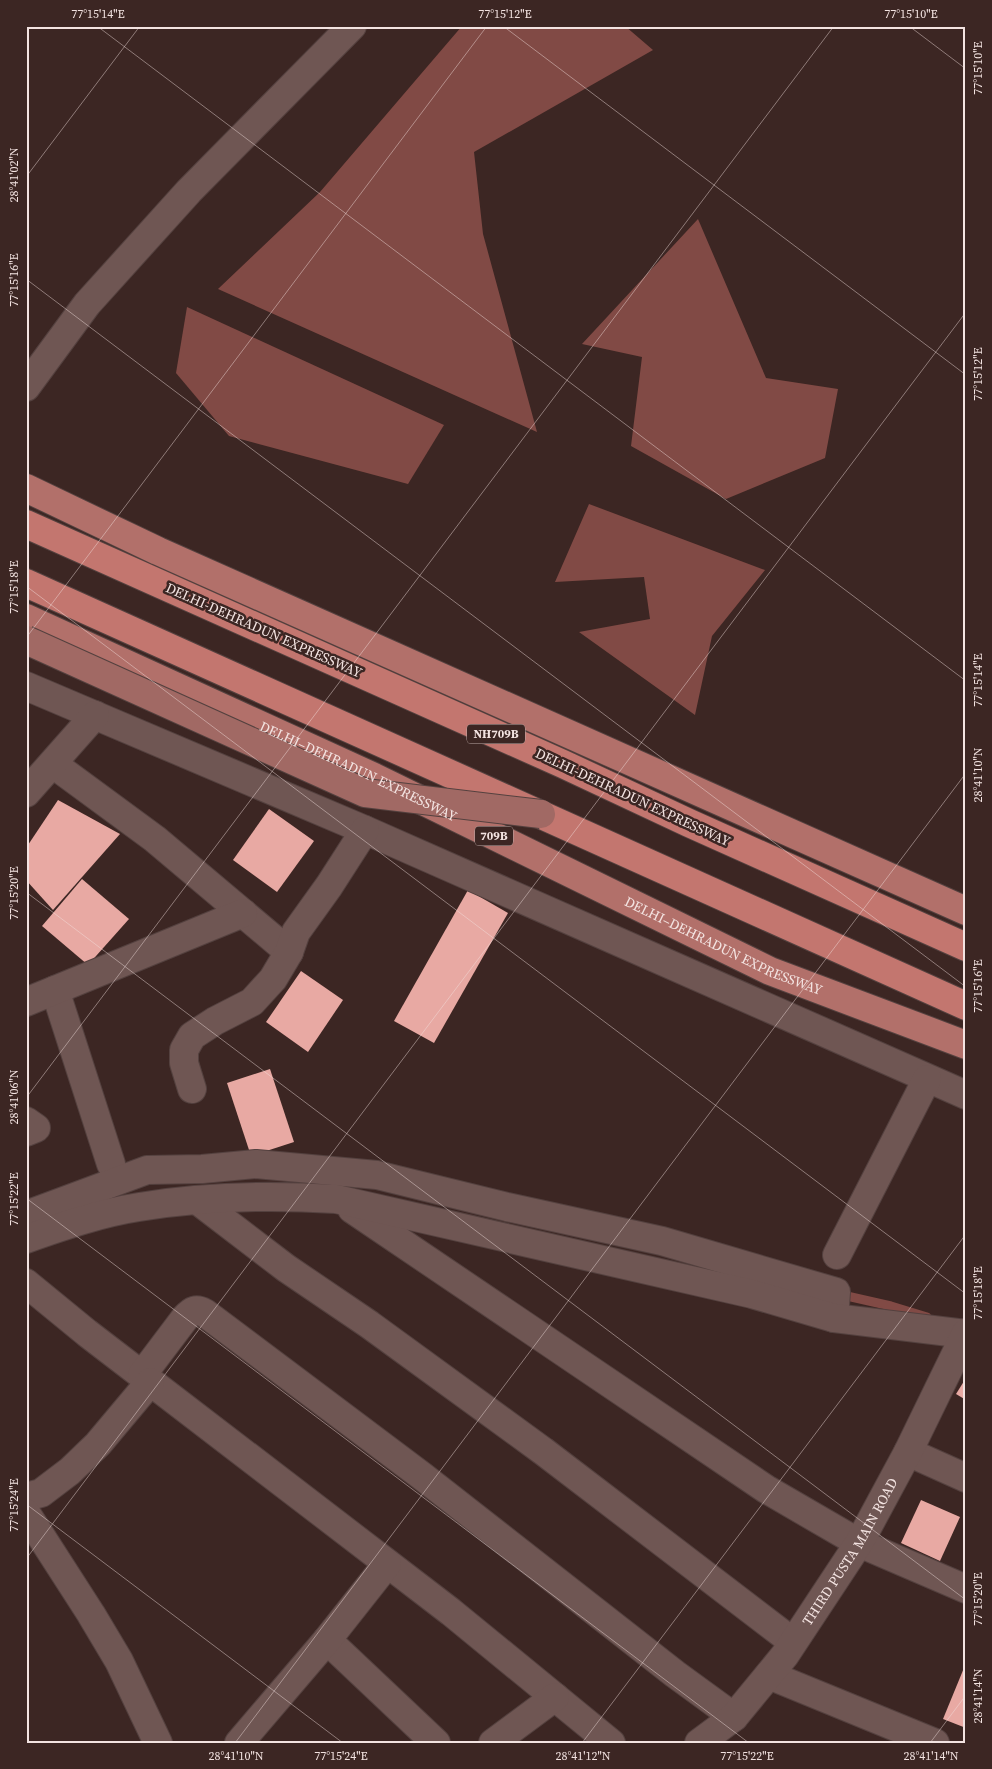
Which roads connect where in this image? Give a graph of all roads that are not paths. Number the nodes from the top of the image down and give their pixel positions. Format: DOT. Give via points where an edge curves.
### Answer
graph roads {
  1 [pos="352,26"];
  2 [pos="26,387"];
  3 [pos="26,488"];
  4 [pos="26,524"];
  5 [pos="26,583"];
  6 [pos="26,618"];
  7 [pos="26,640"];
  8 [pos="26,686"];
  9 [pos="95,716"];
  10 [pos="53,764"];
  11 [pos="26,794"];
  12 [pos="541,814"];
  13 [pos="365,830"];
  14 [pos="966,911"];
  15 [pos="243,913"];
  16 [pos="966,947"];
  17 [pos="288,952"];
  18 [pos="55,990"];
  19 [pos="26,1002"];
  20 [pos="966,1006"];
  21 [pos="966,1045"];
  22 [pos="927,1079"];
  23 [pos="192,1090"];
  24 [pos="966,1095"];
  25 [pos="26,1121"];
  26 [pos="26,1132"];
  27 [pos="111,1164"];
  28 [pos="336,1198"];
  29 [pos="196,1200"];
  30 [pos="35,1212"];
  31 [pos="26,1239"];
  32 [pos="837,1255"];
  33 [pos="26,1283"];
  34 [pos="835,1306"];
  35 [pos="966,1334"];
  36 [pos="146,1378"];
  37 [pos="908,1452"];
  38 [pos="966,1478"];
  39 [pos="30,1496"];
  40 [pos="859,1543"];
  41 [pos="387,1564"];
  42 [pos="966,1589"];
  43 [pos="327,1640"];
  44 [pos="793,1642"];
  45 [pos="769,1675"];
  46 [pos="555,1697"];
  47 [pos="734,1717"];
  48 [pos="158,1743"];
  49 [pos="239,1743"];
  50 [pos="436,1743"];
  51 [pos="493,1743"];
  52 [pos="611,1743"];
  53 [pos="698,1743"];
  54 [pos="934,1743"];
  1 -- 2 [label="street" via="189,191 86,304"];
  3 -- 14 [label="highway" via="158,551"];
  4 -- 16 [label="highway, DELHI-DEHRADUN EXPRESSWAY / NH709B"];
  5 -- 12 [label="highway, bridge"];
  6 -- 21 [label="highway, DELHI–DEHRADUN EXPRESSWAY / 709B" via="374,777 770,971"];
  7 -- 12 [label="main road, bridge" via="365,793"];
  8 -- 9 [label="street"];
  9 -- 10 [label="street"];
  9 -- 13 [label="street"];
  10 -- 11 [label="street"];
  10 -- 15 [label="street" via="156,839"];
  12 -- 20 [label="highway"];
  13 -- 17 [label="street" via="296,932"];
  13 -- 22 [label="street"];
  15 -- 17 [label="street"];
  15 -- 18 [label="street"];
  17 -- 23 [label="street" via="273,979 252,1002 192,1036 184,1050 184,1063"];
  18 -- 19 [label="street"];
  18 -- 27 [label="street"];
  22 -- 24 [label="street"];
  22 -- 32 [label="street"];
  25 -- 26 [label="street" via="36,1128"];
  28 -- 29 [label="street" via="293,1196"];
  28 -- 34 [label="street" via="752,1294"];
  28 -- 40 [label="street" via="766,1489"];
  29 -- 31 [label="street" via="138,1207 79,1221"];
  29 -- 44 [label="street" via="286,1268 543,1450"];
  30 -- 34 [label="street" via="147,1170 256,1164 377,1175 662,1241"];
  33 -- 36 [label="street"];
  34 -- 35 [label="street"];
  35 -- 37 [label="street, THIRD PUSTA MAIN ROAD"];
  36 -- 39 [label="street" via="98,1444 70,1471"];
  36 -- 41 [label="street"];
  36 -- 47 [label="street" via="188,1314 192,1310 206,1313"];
  37 -- 38 [label="street"];
  37 -- 40 [label="street, THIRD PUSTA MAIN ROAD"];
  39 -- 48 [label="street"];
  40 -- 42 [label="street"];
  40 -- 44 [label="street, THIRD PUSTA MAIN ROAD"];
  41 -- 43 [label="street"];
  41 -- 46 [label="street"];
  43 -- 49 [label="street"];
  43 -- 50 [label="street"];
  44 -- 45 [label="street, THIRD PUSTA MAIN ROAD"];
  45 -- 47 [label="street, THIRD PUSTA MAIN ROAD"];
  45 -- 54 [label="street"];
  46 -- 51 [label="street"];
  46 -- 52 [label="street"];
  47 -- 53 [label="street, THIRD PUSTA MAIN ROAD"];
}
